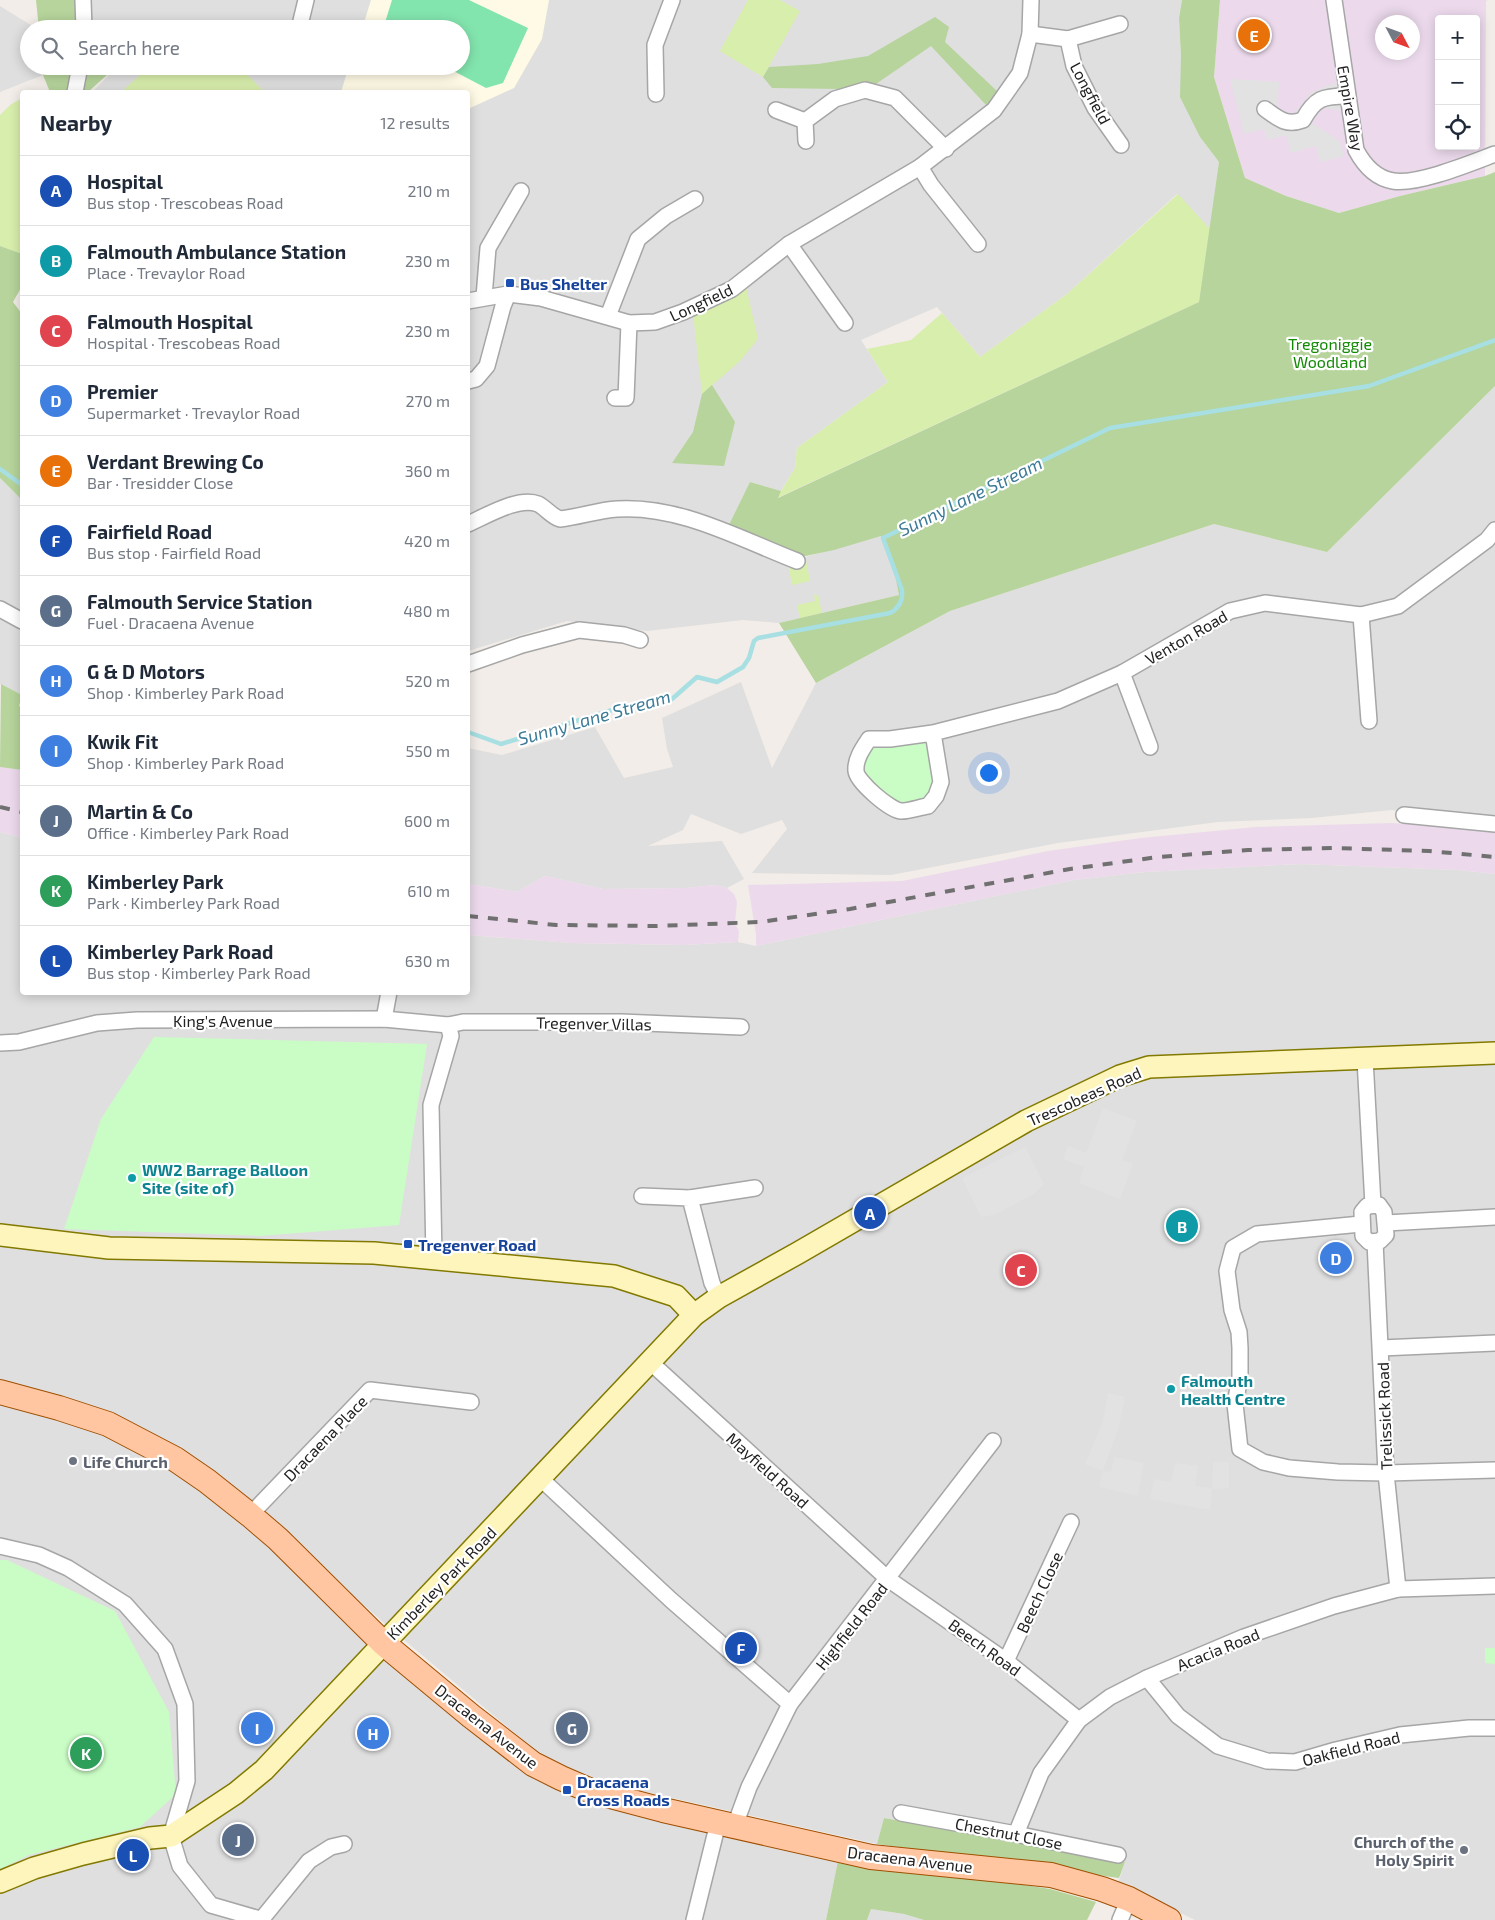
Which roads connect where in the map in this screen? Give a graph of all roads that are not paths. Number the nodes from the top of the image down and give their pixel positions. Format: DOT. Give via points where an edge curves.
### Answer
graph roads {
  1 [pos="83,0"];
  2 [pos="306,0"];
  3 [pos="672,0"];
  4 [pos="1031,0"];
  5 [pos="1334,0"];
  6 [pos="84,20"];
  7 [pos="301,20"];
  8 [pos="1120,24"];
  9 [pos="1030,34"];
  10 [pos="1068,38"];
  11 [pos="78,75"];
  12 [pos="75,90"];
  13 [pos="656,94"];
  14 [pos="1347,96"];
  15 [pos="1266,109"];
  16 [pos="776,110"];
  17 [pos="805,121"];
  18 [pos="806,141"];
  19 [pos="1121,145"];
  20 [pos="946,149"];
  21 [pos="1495,154"];
  22 [pos="920,167"];
  23 [pos="521,191"];
  24 [pos="695,199"];
  25 [pos="789,244"];
  26 [pos="978,244"];
  27 [pos="508,294"];
  28 [pos="484,297"];
  29 [pos="470,300"];
  30 [pos="608,316"];
  31 [pos="629,323"];
  32 [pos="845,323"];
  33 [pos="470,380"];
  34 [pos="615,398"];
  35 [pos="470,523"];
  36 [pos="1492,540"];
  37 [pos="797,561"];
  38 [pos="0,609"];
  39 [pos="1361,615"];
  40 [pos="20,621"];
  41 [pos="640,640"];
  42 [pos="470,663"];
  43 [pos="1122,673"];
  44 [pos="1369,721"];
  45 [pos="933,733"];
  46 [pos="1150,748"];
  47 [pos="1404,815"];
  48 [pos="1495,824"];
  49 [pos="388,995"];
  50 [pos="384,1018"];
  51 [pos="448,1025"];
  52 [pos="741,1027"];
  53 [pos="0,1042"];
  54 [pos="1495,1053"];
  55 [pos="1365,1059"];
  56 [pos="755,1188"];
  57 [pos="642,1196"];
  58 [pos="690,1198"];
  59 [pos="1373,1205"];
  60 [pos="1495,1217"];
  61 [pos="1361,1224"];
  62 [pos="1386,1224"];
  63 [pos="0,1235"];
  64 [pos="1375,1242"];
  65 [pos="434,1258"];
  66 [pos="719,1297"];
  67 [pos="694,1315"];
  68 [pos="1495,1343"];
  69 [pos="1381,1348"];
  70 [pos="648,1361"];
  71 [pos="0,1392"];
  72 [pos="471,1402"];
  73 [pos="993,1441"];
  74 [pos="1495,1470"];
  75 [pos="1386,1473"];
  76 [pos="540,1478"];
  77 [pos="250,1515"];
  78 [pos="1071,1522"];
  79 [pos="0,1546"];
  80 [pos="888,1578"];
  81 [pos="1495,1586"];
  82 [pos="1398,1590"];
  83 [pos="383,1643"];
  84 [pos="1006,1661"];
  85 [pos="1146,1678"];
  86 [pos="790,1704"];
  87 [pos="1079,1720"];
  88 [pos="1495,1728"];
  89 [pos="901,1813"];
  90 [pos="727,1825"];
  91 [pos="1016,1834"];
  92 [pos="171,1836"];
  93 [pos="344,1844"];
  94 [pos="1118,1855"];
  95 [pos="0,1882"];
  96 [pos="1124,1910"];
  97 [pos="262,1920"];
  98 [pos="694,1920"];
  99 [pos="1170,1920"];
  1 -- 6 [label="street"];
  2 -- 7 [label="street"];
  3 -- 13 [label="street" via="655,45"];
  4 -- 9 [label="street, Longfield"];
  5 -- 14 [label="street, Empire Way"];
  8 -- 10 [label="street, Longfield"];
  9 -- 10 [label="street, Longfield"];
  9 -- 20 [label="street, Longfield" via="1020,73 994,110"];
  10 -- 19 [label="street, Longfield" via="1074,66 1095,108"];
  11 -- 12 [label="street"];
  14 -- 15 [label="street" via="1320,98 1309,108 1303,120 1292,124 1280,120"];
  14 -- 21 [label="street, Empire Way" via="1356,150 1363,164 1392,181 1404,182 1449,171"];
  16 -- 17 [label="street"];
  17 -- 18 [label="street"];
  17 -- 20 [label="street" via="835,99 865,90 895,98"];
  20 -- 22 [label="street, Longfield"];
  22 -- 25 [label="street, Longfield"];
  22 -- 26 [label="street"];
  23 -- 28 [label="street" via="488,248"];
  24 -- 30 [label="street" via="666,216 638,239"];
  25 -- 31 [label="street, Longfield" via="724,293 655,322"];
  25 -- 32 [label="street"];
  27 -- 28 [label="street, Longfield"];
  27 -- 30 [label="street, Longfield" via="541,298"];
  27 -- 33 [label="street" via="487,366 476,379"];
  28 -- 29 [label="street, Longfield"];
  30 -- 31 [label="street, Longfield"];
  31 -- 34 [label="street" via="626,398"];
  35 -- 37 [label="street" via="528,501 560,519 601,510 655,511 706,524"];
  36 -- 39 [label="street, Venton Road" via="1398,606"];
  38 -- 40 [label="street"];
  39 -- 43 [label="street, Venton Road" via="1265,603 1230,611"];
  39 -- 44 [label="street"];
  41 -- 42 [label="street" via="579,630"];
  43 -- 45 [label="street, Venton Road" via="1058,701"];
  43 -- 46 [label="street"];
  45 -- 45 [label="street, Venton Road" via="941,782 928,806 900,811 888,806 862,783 856,772 857,759 869,739"];
  47 -- 48 [label="street"];
  49 -- 50 [label="street"];
  50 -- 51 [label="street, King's Avenue"];
  50 -- 53 [label="street, King's Avenue" via="137,1020 96,1024 19,1042"];
  51 -- 52 [label="street, Tregenver Villas" via="463,1022 621,1022"];
  51 -- 65 [label="street" via="451,1036 431,1105"];
  54 -- 55 [label="street, Trescobeas Road"];
  55 -- 59 [label="street"];
  55 -- 66 [label="street, Trescobeas Road" via="1149,1067 1120,1076 1034,1117"];
  56 -- 58 [label="street"];
  57 -- 58 [label="street"];
  58 -- 66 [label="street" via="712,1283"];
  59 -- 61 [label="street" via="1362,1212"];
  59 -- 62 [label="street" via="1379,1205 1384,1212"];
  60 -- 62 [label="street"];
  61 -- 64 [label="street" via="1363,1236 1369,1242"];
  61 -- 75 [label="street" via="1257,1234 1233,1248 1227,1271 1240,1348 1240,1377 1235,1404 1240,1449 1263,1462 1289,1468"];
  62 -- 64 [label="street" via="1386,1235"];
  63 -- 65 [label="street" via="109,1248 374,1253"];
  64 -- 69 [label="street, Trelissick Road"];
  65 -- 67 [label="street" via="614,1276 676,1296"];
  66 -- 67 [label="street, Kimberley Park Road"];
  67 -- 70 [label="street, Kimberley Park Road"];
  68 -- 69 [label="street"];
  69 -- 75 [label="street, Trelissick Road"];
  70 -- 76 [label="street, Kimberley Park Road"];
  70 -- 80 [label="street, Mayfield Road"];
  71 -- 77 [label="main road, Dracaena Avenue" via="108,1424 175,1459"];
  72 -- 77 [label="street, Dracaena Place" via="370,1390"];
  73 -- 80 [label="street, Highfield Road"];
  74 -- 75 [label="street"];
  75 -- 82 [label="street, Trelissick Road"];
  76 -- 83 [label="street, Kimberley Park Road"];
  76 -- 86 [label="street" via="671,1600"];
  77 -- 83 [label="main road, Dracaena Avenue"];
  78 -- 84 [label="street, Beech Close"];
  79 -- 92 [label="street" via="39,1555 68,1568 125,1604 164,1649 185,1704 187,1781"];
  80 -- 84 [label="street, Beech Road"];
  80 -- 86 [label="street, Highfield Road"];
  81 -- 82 [label="street, Acacia Road"];
  82 -- 85 [label="street, Acacia Road" via="1334,1606 1244,1637"];
  83 -- 90 [label="main road, Dracaena Avenue" via="533,1764 592,1791"];
  83 -- 92 [label="street, Kimberley Park Road" via="264,1770 236,1793"];
  84 -- 87 [label="street, Beech Road"];
  85 -- 87 [label="street, Acacia Road" via="1110,1697"];
  85 -- 88 [label="street, Oakfield Road" via="1178,1716 1218,1746 1267,1761 1295,1762 1400,1735"];
  86 -- 90 [label="street, Highfield Road" via="749,1787 738,1817"];
  87 -- 91 [label="street, Acacia Road" via="1041,1773"];
  89 -- 91 [label="street, Chestnut Close"];
  90 -- 96 [label="main road, Dracaena Avenue" via="871,1857 1052,1875 1097,1887"];
  90 -- 98 [label="street, Highfield Road"];
  91 -- 94 [label="street, Chestnut Close"];
  92 -- 95 [label="street, Kimberley Park Road" via="83,1854"];
  92 -- 97 [label="street" via="180,1866 211,1904"];
  93 -- 97 [label="street" via="331,1847 309,1861"];
  96 -- 99 [label="main road, Dracaena Avenue"];
}
